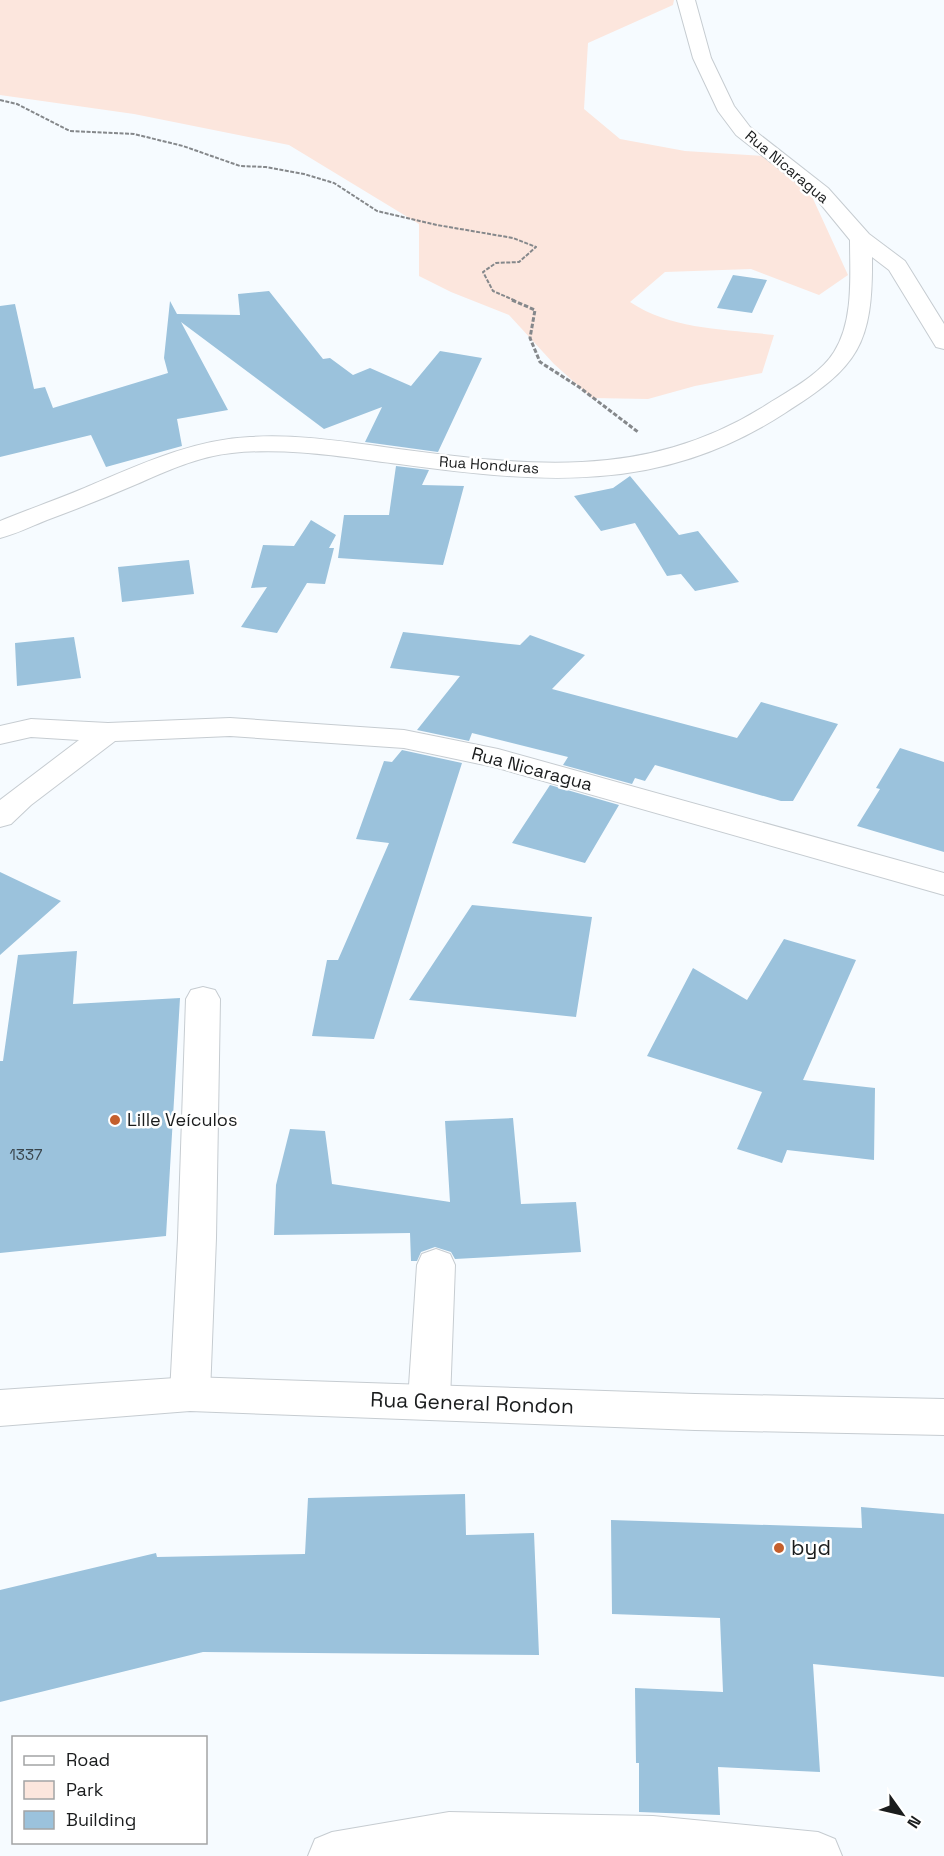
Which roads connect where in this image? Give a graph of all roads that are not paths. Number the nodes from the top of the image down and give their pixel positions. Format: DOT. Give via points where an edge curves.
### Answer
graph roads {
  1 [pos="686,0"];
  2 [pos="861,239"];
  3 [pos="944,342"];
  4 [pos="0,530"];
  5 [pos="108,732"];
  6 [pos="0,735"];
  7 [pos="0,817"];
  8 [pos="944,884"];
  9 [pos="203,999"];
  10 [pos="436,1264"];
  11 [pos="190,1394"];
  12 [pos="429,1401"];
  13 [pos="0,1408"];
  14 [pos="944,1417"];
  15 [pos="332,1856"];
  16 [pos="818,1856"];
  1 -- 2 [label="street, Rua Nicaragua" via="702,58 725,107 743,131 821,192"];
  2 -- 3 [label="street, Rua Nicaragua" via="897,266"];
  2 -- 4 [label="street, Rua Honduras" via="862,285 852,342 838,364 753,425 687,451 634,465 574,471 461,465 308,445 248,444 206,449 161,464"];
  5 -- 6 [label="street" via="31,728"];
  5 -- 7 [label="street"];
  5 -- 8 [label="street, Rua Nicaragua" via="230,727 404,739 498,758"];
  9 -- 11 [label="street"];
  10 -- 12 [label="street"];
  11 -- 12 [label="street, Rua General Rondon"];
  11 -- 13 [label="street, Rua General Rondon"];
  12 -- 14 [label="street, Rua General Rondon"];
  15 -- 16 [label="street" via="449,1836 653,1840"];
}
